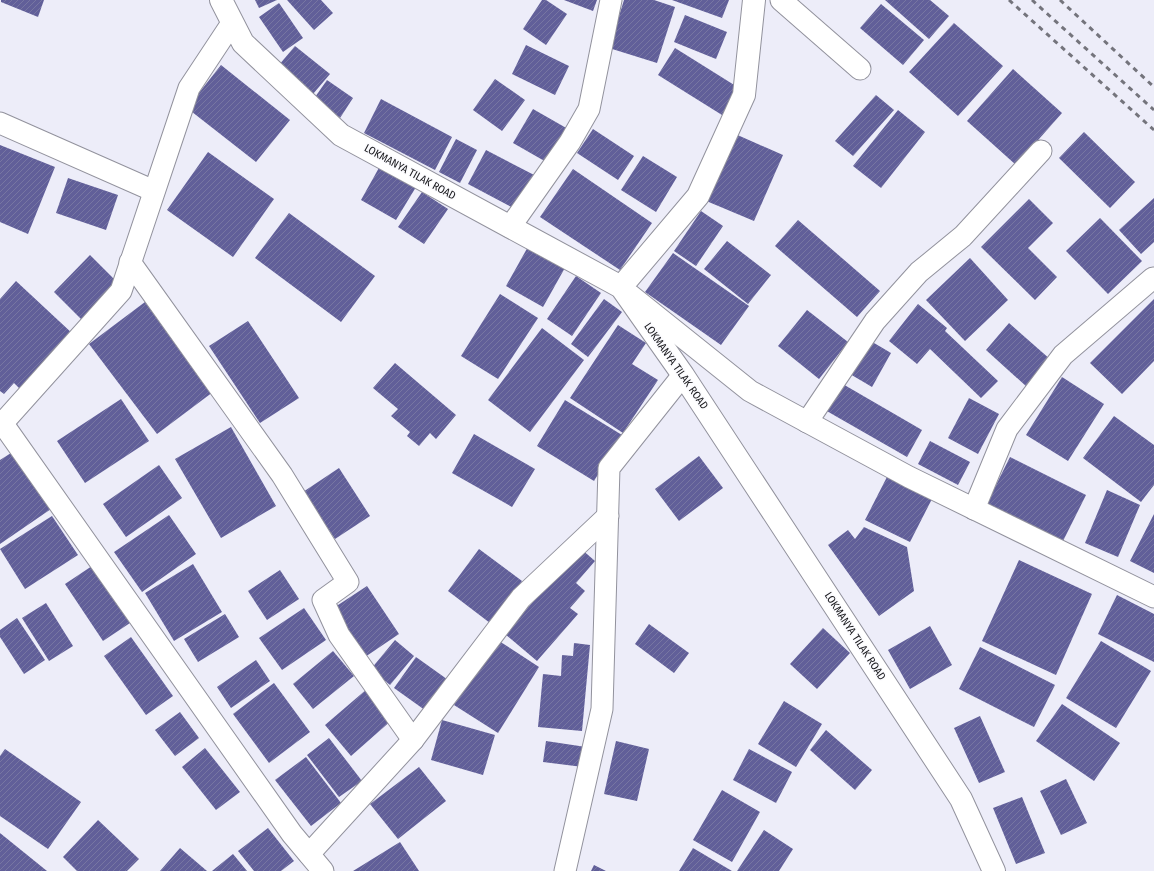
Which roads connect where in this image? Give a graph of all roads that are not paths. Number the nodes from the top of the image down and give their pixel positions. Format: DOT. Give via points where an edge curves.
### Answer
graph roads {
  1 [pos="221,0"];
  2 [pos="611,0"];
  3 [pos="754,0"];
  4 [pos="781,0"];
  5 [pos="232,23"];
  6 [pos="860,69"];
  7 [pos="0,123"];
  8 [pos="1041,151"];
  9 [pos="154,191"];
  10 [pos="510,227"];
  11 [pos="130,262"];
  12 [pos="1153,278"];
  13 [pos="621,287"];
  14 [pos="683,375"];
  15 [pos="807,422"];
  16 [pos="1,425"];
  17 [pos="974,509"];
  18 [pos="608,516"];
  19 [pos="1154,597"];
  20 [pos="413,740"];
  21 [pos="309,854"];
  22 [pos="323,871"];
  23 [pos="565,871"];
  24 [pos="994,871"];
  1 -- 5 [label="main road, LOKMANYA TILAK ROAD"];
  2 -- 10 [label="street" via="589,109 570,142"];
  3 -- 13 [label="main road" via="744,95 698,196"];
  4 -- 6 [label="street"];
  5 -- 9 [label="street" via="188,88"];
  5 -- 10 [label="main road, LOKMANYA TILAK ROAD" via="243,43 341,134"];
  7 -- 9 [label="street"];
  8 -- 15 [label="street" via="963,236 919,272 875,321"];
  9 -- 11 [label="street"];
  10 -- 13 [label="main road, LOKMANYA TILAK ROAD"];
  11 -- 16 [label="street" via="120,291"];
  11 -- 20 [label="street" via="282,475 348,582 323,600 339,635"];
  12 -- 17 [label="street" via="1063,355 1007,429"];
  13 -- 14 [label="main road, LOKMANYA TILAK ROAD"];
  13 -- 15 [label="street" via="750,391"];
  14 -- 18 [label="street" via="609,468"];
  14 -- 24 [label="main road, LOKMANYA TILAK ROAD" via="961,799"];
  15 -- 17 [label="street"];
  16 -- 21 [label="street" via="292,834"];
  17 -- 19 [label="street"];
  18 -- 20 [label="street" via="521,598"];
  18 -- 23 [label="street" via="602,709"];
  20 -- 21 [label="street"];
  21 -- 22 [label="street"];
}
